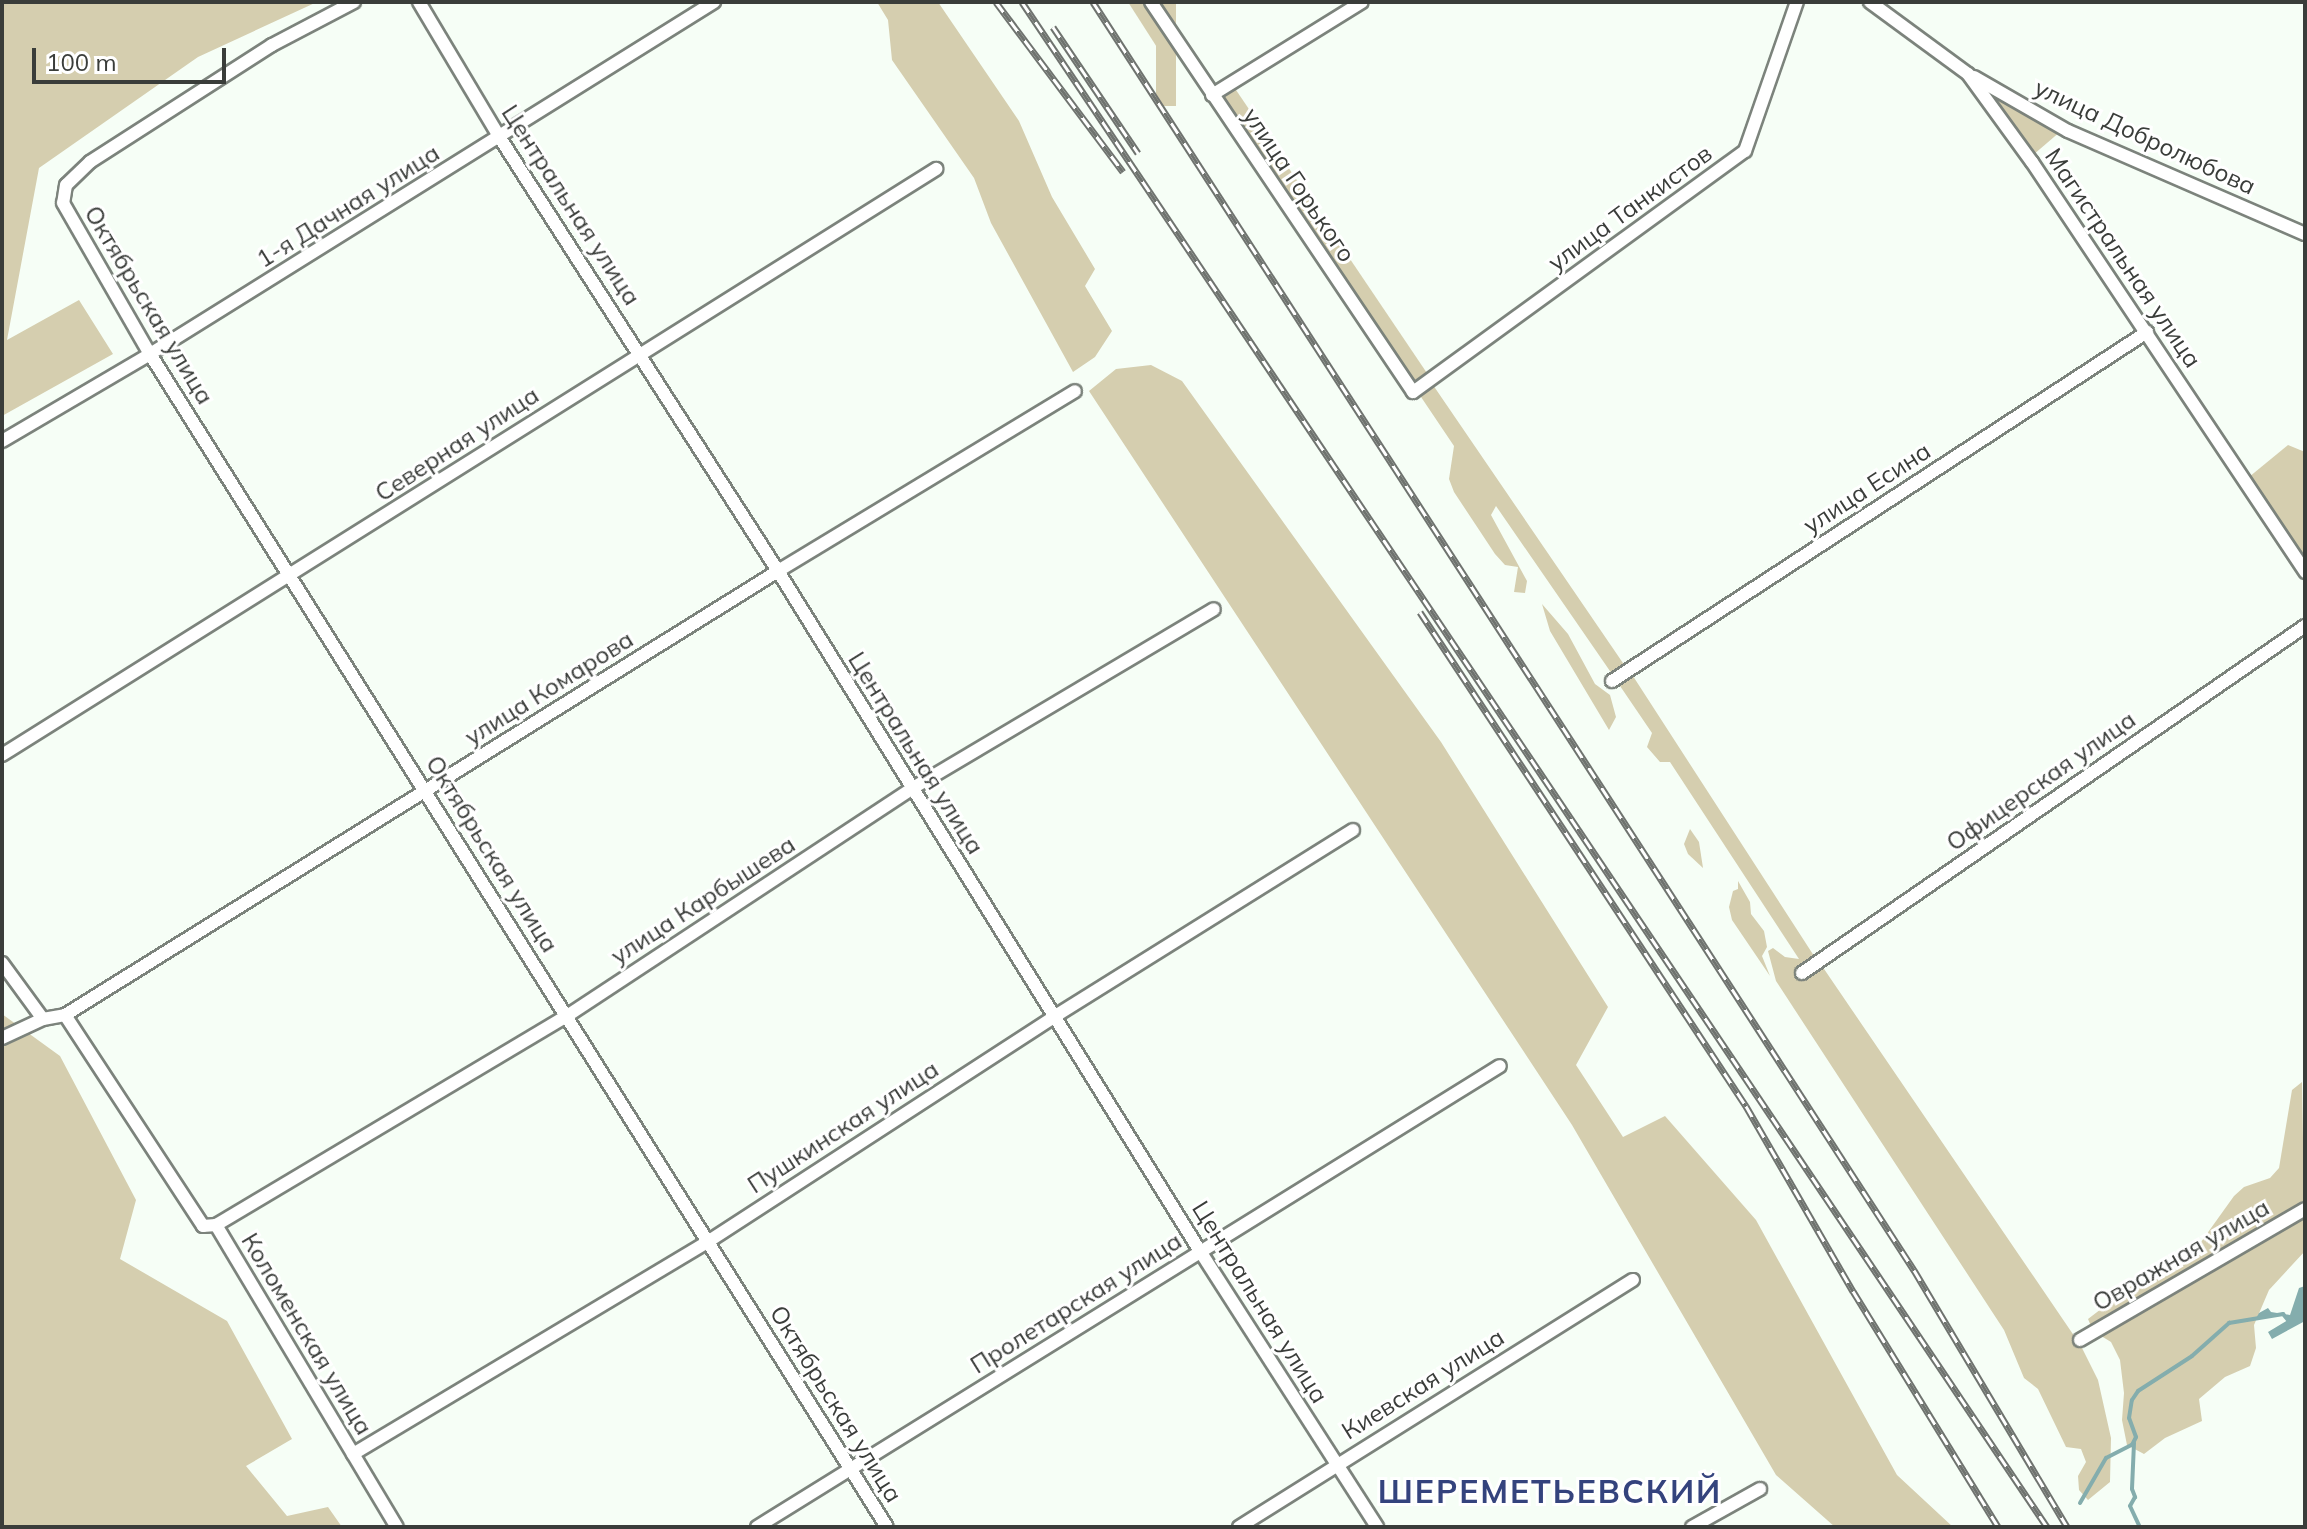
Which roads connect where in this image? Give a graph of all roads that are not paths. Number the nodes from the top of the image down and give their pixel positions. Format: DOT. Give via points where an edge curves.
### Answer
graph roads {
  1 [pos="354,2"];
  2 [pos="419,2"];
  3 [pos="714,2"];
  4 [pos="1151,2"];
  5 [pos="1362,2"];
  6 [pos="1797,2"];
  7 [pos="1870,2"];
  8 [pos="1968,74"];
  9 [pos="1212,95"];
  10 [pos="500,138"];
  11 [pos="936,169"];
  12 [pos="2305,234"];
  13 [pos="2147,332"];
  14 [pos="640,353"];
  15 [pos="150,354"];
  16 [pos="1075,391"];
  17 [pos="1413,392"];
  18 [pos="2,441"];
  19 [pos="778,571"];
  20 [pos="2305,572"];
  21 [pos="292,575"];
  22 [pos="1214,609"];
  23 [pos="2305,626"];
  24 [pos="1612,681"];
  25 [pos="2,755"];
  26 [pos="911,789"];
  27 [pos="426,791"];
  28 [pos="1353,830"];
  29 [pos="2,963"];
  30 [pos="1802,973"];
  31 [pos="65,1015"];
  32 [pos="1057,1015"];
  33 [pos="567,1016"];
  34 [pos="43,1019"];
  35 [pos="2,1038"];
  36 [pos="1500,1066"];
  37 [pos="2305,1209"];
  38 [pos="216,1225"];
  39 [pos="709,1241"];
  40 [pos="1200,1251"];
  41 [pos="1633,1280"];
  42 [pos="2080,1340"];
  43 [pos="353,1454"];
  44 [pos="1336,1463"];
  45 [pos="851,1471"];
  46 [pos="1760,1489"];
  47 [pos="397,1527"];
  48 [pos="757,1527"];
  49 [pos="887,1527"];
  50 [pos="1239,1527"];
  51 [pos="1377,1527"];
  52 [pos="1692,1527"];
  1 -- 15 [label="street, Октябрьская улица" via="272,45 90,162 66,185 63,203"];
  2 -- 10 [label="street, Центральная улица"];
  3 -- 10 [label="street, 1-я Дачная улица"];
  4 -- 9 [label="street, улица Горького"];
  5 -- 9 [label="street"];
  6 -- 17 [label="street, улица Танкистов" via="1745,151"];
  7 -- 8 [label="street, Магистральная улица"];
  8 -- 12 [label="street, улица Добролюбова" via="2068,131"];
  8 -- 13 [label="street, Магистральная улица"];
  9 -- 17 [label="street, улица Горького"];
  10 -- 14 [label="street, Центральная улица"];
  10 -- 15 [label="street, 1-я Дачная улица"];
  11 -- 14 [label="street, Северная улица"];
  13 -- 20 [label="street, Магистральная улица"];
  13 -- 24 [label="street, улица Есина"];
  14 -- 19 [label="street, Центральная улица"];
  14 -- 21 [label="street, Северная улица"];
  15 -- 18 [label="street, 1-я Дачная улица"];
  15 -- 21 [label="street, Октябрьская улица"];
  16 -- 19 [label="street, улица Комарова"];
  19 -- 26 [label="street, Центральная улица"];
  19 -- 27 [label="street, улица Комарова"];
  21 -- 25 [label="street, Северная улица"];
  21 -- 27 [label="street, Октябрьская улица"];
  22 -- 26 [label="street, улица Карбышева"];
  23 -- 30 [label="street, Офицерская улица"];
  26 -- 32 [label="street, Центральная улица"];
  26 -- 33 [label="street, улица Карбышева"];
  27 -- 31 [label="street, улица Комарова"];
  27 -- 33 [label="street, Октябрьская улица"];
  28 -- 32 [label="street, Пушкинская улица"];
  29 -- 34 [label="street"];
  31 -- 34 [label="street, улица Комарова"];
  31 -- 38 [label="street, Коломенская улица" via="203,1226"];
  32 -- 39 [label="street, Пушкинская улица"];
  32 -- 40 [label="street, Центральная улица"];
  33 -- 38 [label="street, улица Карбышева"];
  33 -- 39 [label="street, Октябрьская улица"];
  34 -- 35 [label="street, улица Комарова"];
  36 -- 40 [label="street, Пролетарская улица"];
  37 -- 42 [label="street, Овражная улица"];
  38 -- 43 [label="street, Коломенская улица"];
  39 -- 43 [label="street, Пушкинская улица"];
  39 -- 45 [label="street, Октябрьская улица"];
  40 -- 44 [label="street, Центральная улица"];
  40 -- 45 [label="street, Пролетарская улица"];
  41 -- 44 [label="street, Киевская улица"];
  43 -- 47 [label="street, Коломенская улица"];
  44 -- 50 [label="street, Киевская улица"];
  44 -- 51 [label="street, Центральная улица"];
  45 -- 48 [label="street, Пролетарская улица"];
  45 -- 49 [label="street, Октябрьская улица"];
  46 -- 52 [label="street"];
}
